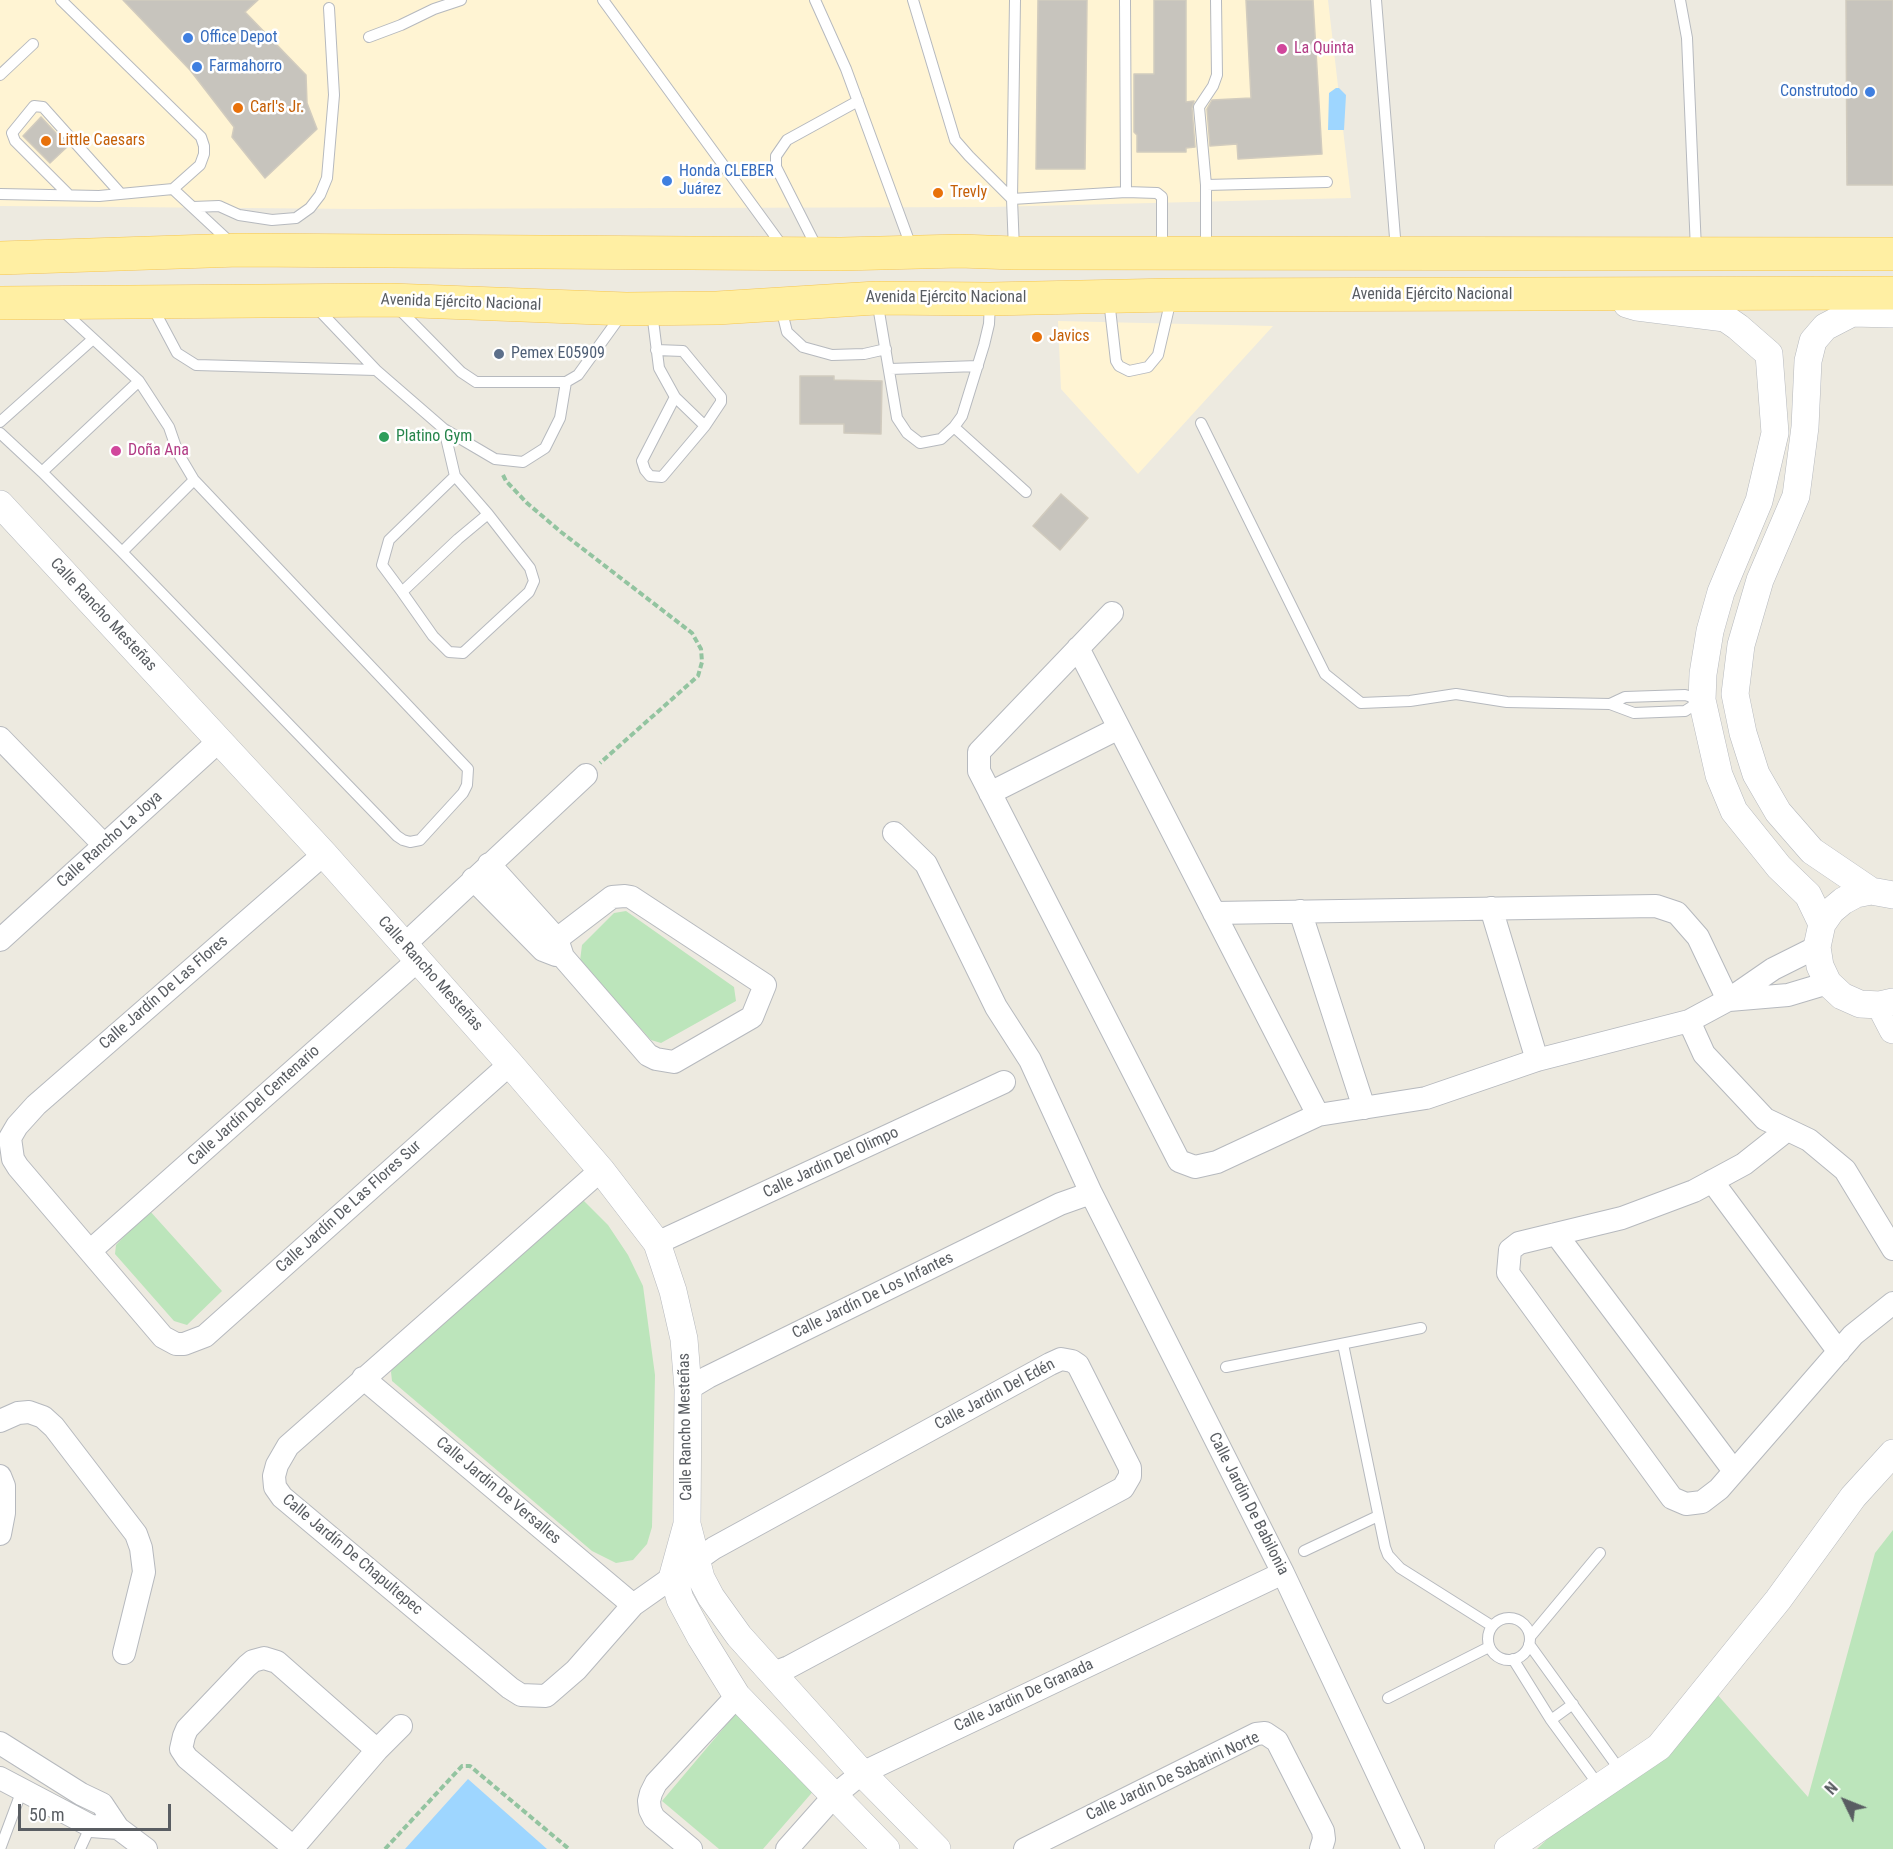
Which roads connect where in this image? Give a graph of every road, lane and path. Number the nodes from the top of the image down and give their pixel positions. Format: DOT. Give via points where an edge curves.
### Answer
graph roads {
  1 [pos="61,0"];
  2 [pos="461,0"];
  3 [pos="603,0"];
  4 [pos="815,0"];
  5 [pos="913,0"];
  6 [pos="1015,0"];
  7 [pos="1125,0"];
  8 [pos="1216,0"];
  9 [pos="1376,0"];
  10 [pos="1680,0"];
  11 [pos="328,8"];
  12 [pos="369,37"];
  13 [pos="33,44"];
  14 [pos="0,75"];
  15 [pos="858,101"];
  16 [pos="1327,182"];
  17 [pos="1206,185"];
  18 [pos="173,189"];
  19 [pos="1125,192"];
  20 [pos="0,194"];
  21 [pos="121,194"];
  22 [pos="69,195"];
  23 [pos="1012,199"];
  24 [pos="193,207"];
  25 [pos="239,250"];
  26 [pos="960,251"];
  27 [pos="787,252"];
  28 [pos="914,252"];
  29 [pos="819,253"];
  30 [pos="1014,253"];
  31 [pos="1092,253"];
  32 [pos="1162,253"];
  33 [pos="1206,253"];
  34 [pos="1396,253"];
  35 [pos="1696,254"];
  36 [pos="1893,254"];
  37 [pos="0,258"];
  38 [pos="1893,293"];
  39 [pos="1172,295"];
  40 [pos="1598,295"];
  41 [pos="1108,297"];
  42 [pos="876,298"];
  43 [pos="990,299"];
  44 [pos="309,300"];
  45 [pos="391,300"];
  46 [pos="149,301"];
  47 [pos="0,303"];
  48 [pos="55,304"];
  49 [pos="780,304"];
  50 [pos="639,309"];
  51 [pos="1893,314"];
  52 [pos="93,339"];
  53 [pos="886,349"];
  54 [pos="656,350"];
  55 [pos="1808,361"];
  56 [pos="1770,365"];
  57 [pos="978,366"];
  58 [pos="890,369"];
  59 [pos="376,370"];
  60 [pos="139,381"];
  61 [pos="566,382"];
  62 [pos="675,398"];
  63 [pos="0,422"];
  64 [pos="1201,423"];
  65 [pos="705,426"];
  66 [pos="954,427"];
  67 [pos="444,429"];
  68 [pos="0,433"];
  69 [pos="495,459"];
  70 [pos="42,472"];
  71 [pos="455,476"];
  72 [pos="194,480"];
  73 [pos="1026,492"];
  74 [pos="0,504"];
  75 [pos="488,513"];
  76 [pos="122,552"];
  77 [pos="402,592"];
  78 [pos="1112,614"];
  79 [pos="1078,648"];
  80 [pos="1735,694"];
  81 [pos="1702,700"];
  82 [pos="1610,705"];
  83 [pos="1119,728"];
  84 [pos="0,738"];
  85 [pos="220,740"];
  86 [pos="586,775"];
  87 [pos="990,793"];
  88 [pos="894,833"];
  89 [pos="104,845"];
  90 [pos="324,854"];
  91 [pos="481,872"];
  92 [pos="1882,893"];
  93 [pos="1491,908"];
  94 [pos="1300,911"];
  95 [pos="1214,913"];
  96 [pos="1820,935"];
  97 [pos="0,940"];
  98 [pos="555,948"];
  99 [pos="410,953"];
  100 [pos="1828,983"];
  101 [pos="1728,1000"];
  102 [pos="1886,1003"];
  103 [pos="1689,1021"];
  104 [pos="1893,1030"];
  105 [pos="1537,1060"];
  106 [pos="510,1064"];
  107 [pos="1004,1082"];
  108 [pos="1364,1108"];
  109 [pos="1318,1115"];
  110 [pos="1787,1130"];
  111 [pos="601,1170"];
  112 [pos="1712,1181"];
  113 [pos="1091,1193"];
  114 [pos="1556,1234"];
  115 [pos="657,1242"];
  116 [pos="1893,1249"];
  117 [pos="90,1251"];
  118 [pos="1893,1303"];
  119 [pos="1421,1328"];
  120 [pos="1343,1344"];
  121 [pos="1839,1352"];
  122 [pos="1226,1367"];
  123 [pos="363,1378"];
  124 [pos="688,1389"];
  125 [pos="0,1421"];
  126 [pos="1893,1453"];
  127 [pos="1734,1471"];
  128 [pos="0,1476"];
  129 [pos="1378,1516"];
  130 [pos="687,1524"];
  131 [pos="0,1534"];
  132 [pos="1304,1551"];
  133 [pos="1600,1553"];
  134 [pos="698,1559"];
  135 [pos="1283,1573"];
  136 [pos="673,1575"];
  137 [pos="633,1605"];
  138 [pos="1492,1626"];
  139 [pos="1529,1641"];
  140 [pos="1489,1647"];
  141 [pos="124,1653"];
  142 [pos="1513,1659"];
  143 [pos="773,1673"];
  144 [pos="738,1696"];
  145 [pos="1388,1698"];
  146 [pos="1572,1704"];
  147 [pos="1551,1720"];
  148 [pos="401,1726"];
  149 [pos="0,1743"];
  150 [pos="377,1750"];
  151 [pos="862,1773"];
  152 [pos="1623,1773"];
  153 [pos="0,1778"];
  154 [pos="1600,1787"];
  155 [pos="22,1790"];
  156 [pos="836,1796"];
  157 [pos="102,1804"];
  158 [pos="91,1826"];
  159 [pos="118,1828"];
  160 [pos="293,1848"];
  161 [pos="0,1849"];
  162 [pos="81,1849"];
  163 [pos="146,1849"];
  164 [pos="385,1849"];
  165 [pos="569,1849"];
  166 [pos="691,1849"];
  167 [pos="787,1849"];
  168 [pos="886,1849"];
  169 [pos="937,1849"];
  170 [pos="1025,1849"];
  171 [pos="1321,1849"];
  172 [pos="1413,1849"];
  173 [pos="1508,1849"];
  1 -- 18 [label="lane" via="201,137 204,146 200,165"];
  2 -- 12 [label="lane"];
  3 -- 27 [label="lane"];
  4 -- 15 [label="lane"];
  5 -- 23 [label="lane" via="955,140"];
  6 -- 23 [label="lane"];
  7 -- 19 [label="lane"];
  8 -- 17 [label="lane" via="1217,75 1199,107"];
  9 -- 34 [label="lane"];
  10 -- 35 [label="lane" via="1687,38"];
  11 -- 24 [label="lane" via="334,95 327,178 320,195 310,208 288,219 239,215 219,206"];
  13 -- 14 [label="lane"];
  15 -- 28 [label="lane"];
  15 -- 29 [label="lane" via="787,140 776,156 776,167"];
  16 -- 17 [label="lane"];
  17 -- 33 [label="lane"];
  18 -- 21 [label="lane"];
  18 -- 24 [label="lane"];
  19 -- 23 [label="lane"];
  19 -- 32 [label="lane" via="1157,193 1162,197"];
  20 -- 22 [label="lane"];
  21 -- 22 [label="lane"];
  21 -- 22 [label="lane" via="43,108 34,106 12,133 15,141"];
  23 -- 30 [label="lane"];
  24 -- 25 [label="lane"];
  25 -- 27 [label="main road"];
  25 -- 37 [label="main road"];
  26 -- 28 [label="main road"];
  26 -- 30 [label="main road"];
  26 -- 42 [label="main road" via="961,272 948,288"];
  27 -- 29 [label="main road"];
  28 -- 29 [label="main road"];
  30 -- 31 [label="main road"];
  31 -- 32 [label="main road"];
  31 -- 43 [label="main road" via="1062,268 1003,285"];
  32 -- 33 [label="main road"];
  33 -- 34 [label="main road"];
  34 -- 35 [label="main road"];
  35 -- 36 [label="main road"];
  38 -- 40 [label="main road, Avenida Ejército Nacional"];
  39 -- 40 [label="main road, Avenida Ejército Nacional"];
  39 -- 41 [label="main road, Avenida Ejército Nacional"];
  39 -- 41 [label="lane" via="1158,355 1148,367 1130,371 1116,361"];
  40 -- 56 [label="street" via="1638,307 1725,318 1769,354"];
  41 -- 43 [label="main road, Avenida Ejército Nacional"];
  42 -- 43 [label="main road, Avenida Ejército Nacional"];
  42 -- 49 [label="main road, Avenida Ejército Nacional"];
  42 -- 53 [label="lane"];
  43 -- 57 [label="lane" via="989,324"];
  44 -- 45 [label="main road, Avenida Ejército Nacional"];
  44 -- 46 [label="main road, Avenida Ejército Nacional"];
  44 -- 59 [label="lane"];
  45 -- 50 [label="main road, Avenida Ejército Nacional"];
  45 -- 61 [label="lane" via="461,372 476,382"];
  46 -- 48 [label="main road, Avenida Ejército Nacional"];
  46 -- 59 [label="lane" via="177,353 196,365"];
  47 -- 48 [label="main road, Avenida Ejército Nacional"];
  48 -- 52 [label="lane"];
  49 -- 50 [label="main road, Avenida Ejército Nacional"];
  49 -- 53 [label="lane" via="787,332 803,347 832,355"];
  50 -- 54 [label="lane"];
  50 -- 61 [label="lane" via="578,375"];
  51 -- 55 [label="street" via="1852,313 1824,327 1813,341"];
  52 -- 60 [label="lane"];
  52 -- 63 [label="lane"];
  53 -- 58 [label="lane"];
  54 -- 62 [label="lane" via="659,368"];
  54 -- 65 [label="lane" via="683,351 721,397"];
  55 -- 56 [label="street" via="1791,355"];
  55 -- 80 [label="street" via="1796,496 1760,580 1741,645"];
  56 -- 81 [label="street" via="1775,433 1759,501 1721,592 1710,631"];
  57 -- 58 [label="lane"];
  57 -- 66 [label="lane" via="962,416"];
  58 -- 66 [label="lane" via="897,418 907,433 920,443 941,439"];
  59 -- 67 [label="lane"];
  60 -- 70 [label="lane"];
  60 -- 72 [label="lane" via="169,427"];
  61 -- 69 [label="lane" via="560,418 545,447 523,462"];
  62 -- 65 [label="lane"];
  62 -- 65 [label="lane" via="642,461 650,476 662,477"];
  64 -- 82 [label="lane" via="1325,674 1361,703 1456,694 1507,702"];
  66 -- 73 [label="lane"];
  67 -- 69 [label="lane"];
  67 -- 71 [label="lane"];
  68 -- 70 [label="lane"];
  69 -- 86 [label="path" via="506,481 527,503 692,633 701,649 698,676"];
  70 -- 76 [label="lane"];
  71 -- 75 [label="lane"];
  71 -- 77 [label="lane" via="389,540 382,565"];
  72 -- 76 [label="lane"];
  72 -- 76 [label="lane" via="468,769 463,793 420,840 410,842 397,836"];
  74 -- 85 [label="street, Calle Rancho Mesteñas"];
  75 -- 77 [label="lane"];
  75 -- 77 [label="lane" via="530,568 534,581 529,592 463,653 449,652 433,636"];
  78 -- 79 [label="street"];
  79 -- 83 [label="street"];
  79 -- 87 [label="street" via="979,752 979,771"];
  80 -- 81 [label="street"];
  80 -- 92 [label="street" via="1756,774 1778,813 1812,851"];
  81 -- 82 [label="lane" via="1685,695 1625,697"];
  81 -- 82 [label="lane" via="1685,711 1634,713"];
  81 -- 96 [label="street" via="1719,775 1734,811 1808,896"];
  83 -- 87 [label="street"];
  83 -- 95 [label="street"];
  84 -- 89 [label="street"];
  85 -- 89 [label="street, Calle Rancho La Joya"];
  85 -- 90 [label="street, Calle Rancho Mesteñas"];
  86 -- 91 [label="street, Calle Jardín Del Centenario"];
  87 -- 109 [label="street" via="1179,1161 1195,1167 1216,1162"];
  88 -- 113 [label="street, Calle Jardin De Babilonia" via="926,864 996,1007 1030,1060"];
  89 -- 97 [label="street, Calle Rancho La Joya"];
  90 -- 99 [label="street, Calle Rancho Mesteñas"];
  90 -- 117 [label="street, Calle Jardín De Las Flores" via="36,1105 17,1126 10,1138 13,1160"];
  91 -- 98 [label="street"];
  91 -- 99 [label="street, Calle Jardín Del Centenario"];
  92 -- 96 [label="street" via="1857,894 1843,901 1831,911"];
  93 -- 94 [label="street"];
  93 -- 101 [label="street" via="1656,906 1677,913 1698,937"];
  93 -- 105 [label="street"];
  94 -- 95 [label="street"];
  94 -- 108 [label="street"];
  95 -- 109 [label="street"];
  96 -- 100 [label="street" via="1820,966"];
  96 -- 101 [label="street"];
  98 -- 98 [label="street" via="648,1055 666,1062 674,1062 753,1017 765,985 625,896 612,897"];
  99 -- 106 [label="street, Calle Rancho Mesteñas"];
  99 -- 117 [label="street, Calle Jardín Del Centenario"];
  100 -- 101 [label="street" via="1788,995"];
  100 -- 102 [label="street" via="1842,996 1860,1004"];
  101 -- 103 [label="street"];
  102 -- 104 [label="street"];
  103 -- 105 [label="street"];
  103 -- 110 [label="street" via="1704,1054 1765,1119"];
  105 -- 108 [label="street" via="1426,1098"];
  106 -- 111 [label="street, Calle Rancho Mesteñas"];
  106 -- 117 [label="street, Calle Jardín De Las Flores Sur" via="205,1336 184,1344 163,1337"];
  107 -- 115 [label="street, Calle Jardin Del Olimpo"];
  108 -- 109 [label="street"];
  110 -- 112 [label="street" via="1744,1164"];
  110 -- 116 [label="street" via="1809,1140 1845,1170"];
  111 -- 115 [label="street, Calle Rancho Mesteñas"];
  111 -- 123 [label="street, Calle Jardín De Chapultepec"];
  112 -- 114 [label="street" via="1622,1218"];
  112 -- 121 [label="street"];
  113 -- 124 [label="street, Calle Jardín De Los Infantes" via="1060,1204"];
  113 -- 135 [label="street, Calle Jardin De Babilonia"];
  114 -- 127 [label="street"];
  114 -- 127 [label="street" via="1519,1243 1510,1250 1508,1273 1672,1498 1686,1504 1702,1502"];
  115 -- 124 [label="street, Calle Rancho Mesteñas" via="684,1339"];
  118 -- 121 [label="street" via="1853,1335"];
  119 -- 120 [label="lane"];
  120 -- 122 [label="lane"];
  120 -- 129 [label="lane"];
  121 -- 127 [label="street"];
  123 -- 137 [label="street, Calle Jardin De Versalles"];
  123 -- 137 [label="street, Calle Jardín De Chapultepec" via="288,1446 274,1476 282,1497 521,1695 546,1696 576,1670"];
  124 -- 130 [label="street, Calle Rancho Mesteñas"];
  125 -- 141 [label="street" via="18,1413 43,1417 136,1534 144,1572"];
  126 -- 152 [label="street" via="1853,1497 1778,1600 1659,1747"];
  128 -- 131 [label="street" via="4,1513"];
  129 -- 132 [label="lane"];
  129 -- 138 [label="lane" via="1388,1555 1400,1568"];
  130 -- 134 [label="street, Calle Rancho Mesteñas"];
  130 -- 136 [label="street, Calle Rancho Mesteñas"];
  133 -- 139 [label="lane"];
  134 -- 136 [label="street, Calle Jardin Del Edén"];
  134 -- 143 [label="street, Calle Rancho Mesteñas" via="701,1578 711,1597"];
  134 -- 143 [label="street, Calle Jardin Del Edén" via="1050,1364 1061,1359 1078,1365 1130,1468 1123,1488"];
  135 -- 151 [label="street, Calle Jardin De Granada"];
  135 -- 172 [label="street, Calle Jardin De Babilonia"];
  136 -- 137 [label="street, Calle Jardín De Chapultepec"];
  136 -- 144 [label="street" via="690,1618"];
  138 -- 139 [label="lane" via="1503,1618 1511,1618 1524,1624"];
  138 -- 140 [label="lane"];
  139 -- 142 [label="lane" via="1523,1654"];
  139 -- 146 [label="lane"];
  140 -- 142 [label="lane" via="1499,1658"];
  140 -- 145 [label="lane"];
  142 -- 147 [label="lane"];
  143 -- 151 [label="street, Calle Rancho Mesteñas"];
  144 -- 156 [label="street"];
  144 -- 166 [label="street" via="651,1792 650,1810 654,1818"];
  146 -- 147 [label="lane"];
  146 -- 152 [label="lane"];
  147 -- 154 [label="lane"];
  148 -- 150 [label="street"];
  149 -- 157 [label="street"];
  150 -- 160 [label="street"];
  150 -- 160 [label="street" via="277,1662 264,1658 247,1666 188,1730 181,1749 187,1758"];
  151 -- 156 [label="street, Calle Jardin De Granada"];
  151 -- 169 [label="street, Calle Rancho Mesteñas"];
  152 -- 154 [label="street"];
  153 -- 155 [label="street"];
  154 -- 173 [label="street"];
  155 -- 158 [label="street"];
  155 -- 161 [label="lane"];
  156 -- 167 [label="street, Calle Jardin De Granada"];
  156 -- 168 [label="street"];
  157 -- 158 [label="lane"];
  157 -- 159 [label="street"];
  158 -- 159 [label="street"];
  158 -- 162 [label="lane"];
  159 -- 163 [label="street"];
  164 -- 165 [label="path" via="462,1766 470,1766"];
  170 -- 171 [label="street, Calle Jardin De Sabatini Norte" via="1256,1734 1265,1733 1277,1742 1323,1831"];
}
